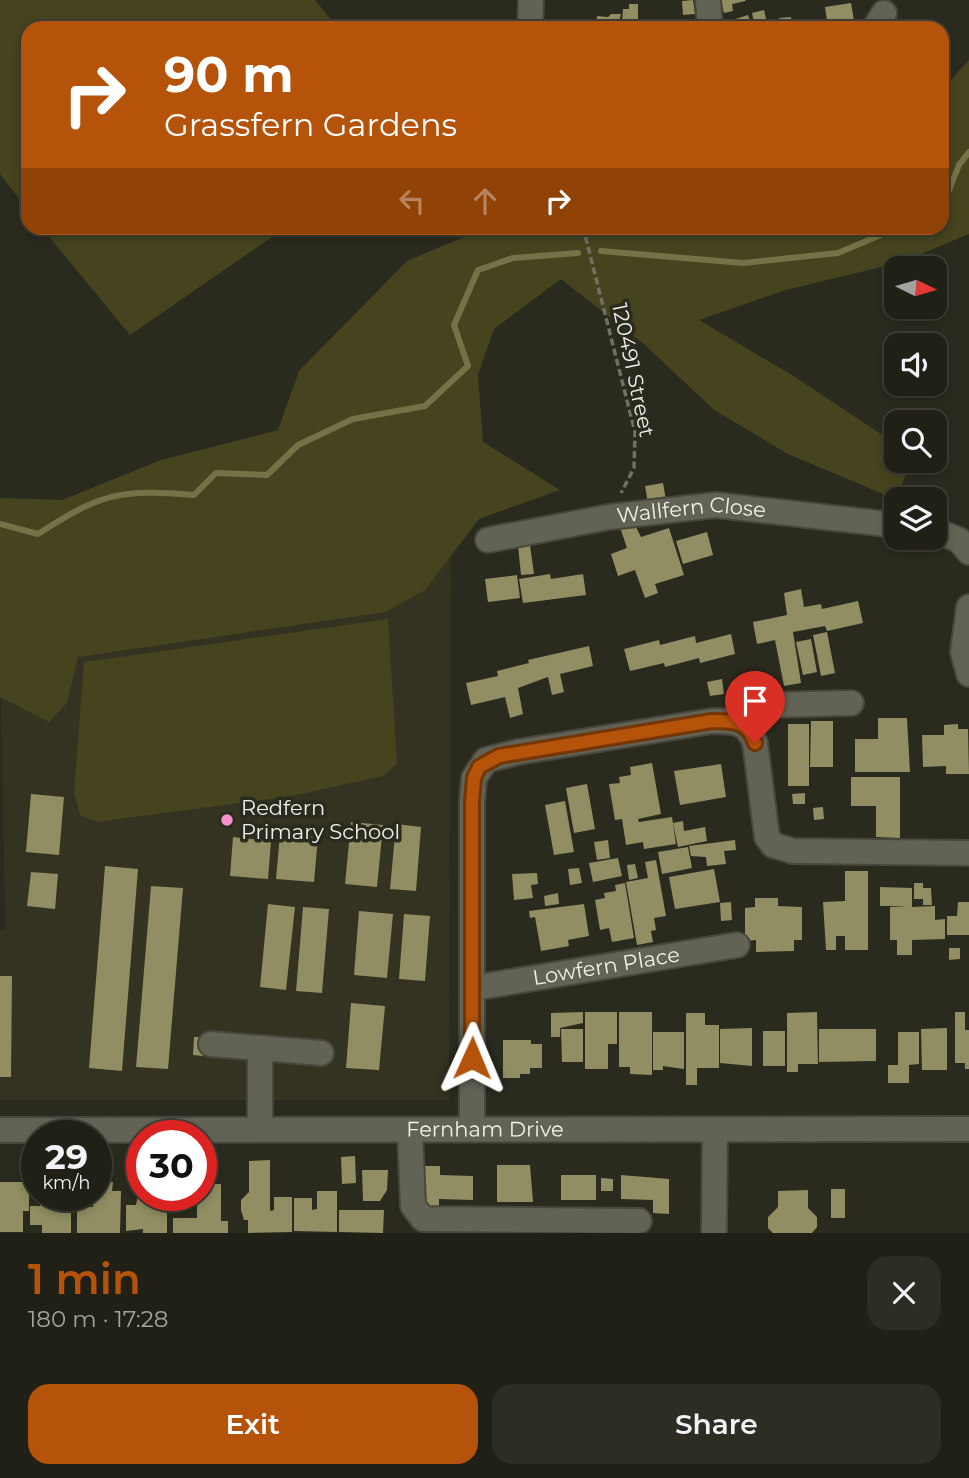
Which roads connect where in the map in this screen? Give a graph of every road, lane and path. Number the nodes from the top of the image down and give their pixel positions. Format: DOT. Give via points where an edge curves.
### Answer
graph roads {
  1 [pos="531,0"];
  2 [pos="708,0"];
  3 [pos="530,21"];
  4 [pos="710,21"];
  5 [pos="585,235"];
  6 [pos="609,517"];
  7 [pos="884,524"];
  8 [pos="947,535"];
  9 [pos="488,540"];
  10 [pos="969,552"];
  11 [pos="969,607"];
  12 [pos="969,674"];
  13 [pos="851,703"];
  14 [pos="742,723"];
  15 [pos="969,853"];
  16 [pos="737,945"];
  17 [pos="474,988"];
  18 [pos="211,1044"];
  19 [pos="260,1048"];
  20 [pos="321,1053"];
  21 [pos="472,1128"];
  22 [pos="260,1129"];
  23 [pos="969,1129"];
  24 [pos="0,1130"];
  25 [pos="411,1130"];
  26 [pos="715,1130"];
  27 [pos="639,1221"];
  28 [pos="714,1233"];
  1 -- 3 [label="street"];
  2 -- 4 [label="street"];
  5 -- 6 [label="path, 120491 Street" via="635,432 634,468"];
  6 -- 7 [label="street, Wallfern Close" via="716,505"];
  6 -- 9 [label="street, Wallfern Close"];
  8 -- 10 [label="street"];
  11 -- 12 [label="street" via="963,652"];
  13 -- 14 [label="street" via="769,705"];
  14 -- 15 [label="street" via="755,743 767,837 773,845 793,851"];
  14 -- 17 [label="street" via="712,721 518,752 479,767 472,802"];
  16 -- 17 [label="street, Lowfern Place"];
  17 -- 21 [label="street"];
  18 -- 19 [label="street"];
  19 -- 20 [label="street"];
  19 -- 22 [label="street"];
  21 -- 25 [label="street, Fernham Drive"];
  21 -- 26 [label="street, Fernham Drive"];
  22 -- 24 [label="street, Fernham Drive"];
  22 -- 25 [label="street, Fernham Drive"];
  23 -- 26 [label="street, Fernham Drive"];
  25 -- 27 [label="street" via="413,1206 423,1219"];
  26 -- 28 [label="street"];
}
